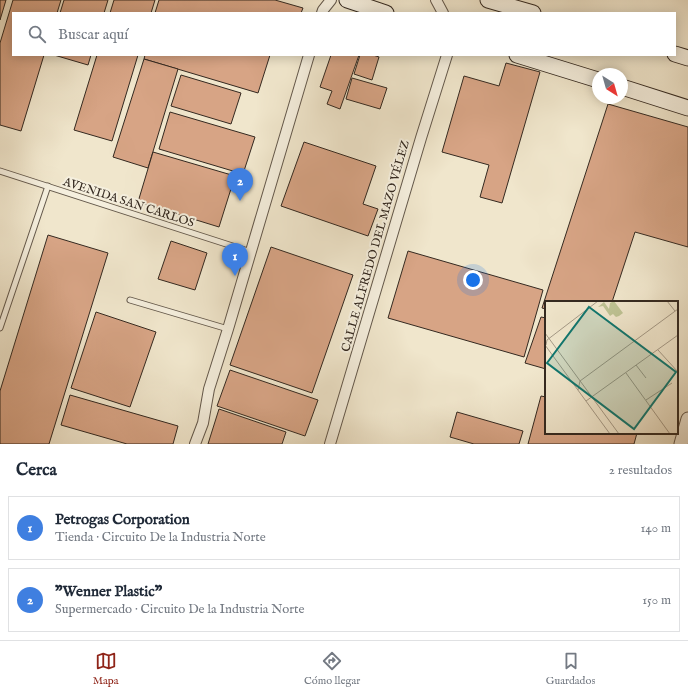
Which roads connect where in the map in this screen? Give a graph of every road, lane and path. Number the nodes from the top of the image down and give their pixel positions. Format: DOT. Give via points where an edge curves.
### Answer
graph roads {
  1 [pos="331,0"];
  2 [pos="346,0"];
  3 [pos="436,0"];
  4 [pos="488,0"];
  5 [pos="322,12"];
  6 [pos="383,12"];
  7 [pos="442,12"];
  8 [pos="530,12"];
  9 [pos="676,54"];
  10 [pos="309,56"];
  11 [pos="447,56"];
  12 [pos="520,56"];
  13 [pos="688,58"];
  14 [pos="592,78"];
  15 [pos="628,89"];
  16 [pos="688,108"];
  17 [pos="0,170"];
  18 [pos="48,186"];
  19 [pos="251,252"];
  20 [pos="130,300"];
  21 [pos="0,328"];
  22 [pos="228,329"];
  23 [pos="688,419"];
  24 [pos="195,444"];
  25 [pos="330,444"];
  26 [pos="681,444"];
  1 -- 5 [label="street"];
  2 -- 6 [label="main road"];
  3 -- 7 [label="street"];
  4 -- 8 [label="main road"];
  9 -- 13 [label="main road"];
  10 -- 19 [label="street"];
  11 -- 25 [label="street, CALLE ALFREDO DEL MAZO VÉLEZ"];
  12 -- 14 [label="main road"];
  15 -- 16 [label="main road"];
  17 -- 18 [label="lane, AVENIDA SAN CARLOS"];
  18 -- 19 [label="lane, AVENIDA SAN CARLOS"];
  18 -- 21 [label="lane"];
  19 -- 22 [label="street"];
  20 -- 22 [label="lane"];
  22 -- 24 [label="street"];
  23 -- 26 [label="street"];
}
